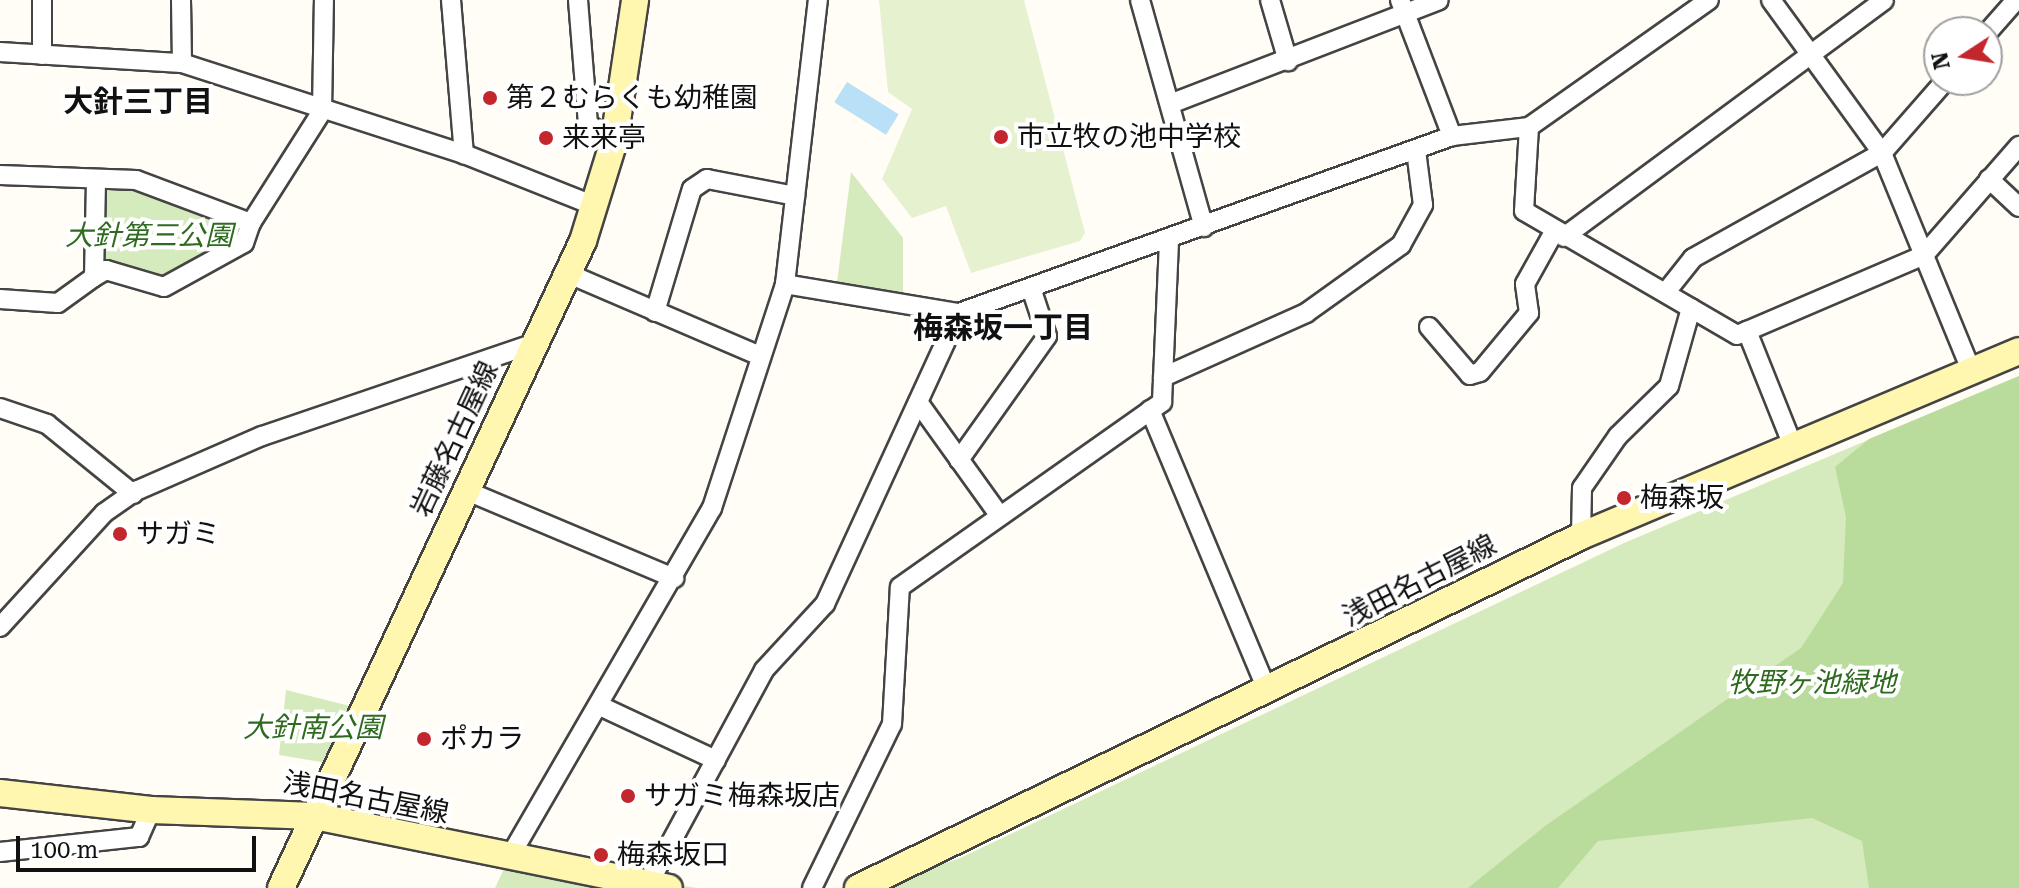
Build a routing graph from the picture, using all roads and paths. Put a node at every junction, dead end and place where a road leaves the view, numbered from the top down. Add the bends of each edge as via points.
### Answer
1 (42, 0) edge
2 (181, 0) edge
3 (324, 0) edge
4 (451, 0) edge
5 (578, 0) edge
6 (635, 0) edge
7 (818, 0) edge
8 (1140, 0) edge
9 (1270, 0) edge
10 (1439, 0) edge
11 (1709, 0) edge
12 (1771, 0) edge
13 (1884, 0) edge
14 (2016, 0) edge
15 (1402, 8) edge
16 (2002, 16) edge
17 (0, 52) edge
18 (42, 55) junction
19 (1815, 57) junction
20 (1288, 61) junction
21 (182, 63) junction
22 (1932, 96) edge
23 (1170, 104) junction
24 (322, 111) junction
25 (1529, 127) junction
26 (1452, 136) junction
27 (614, 141) junction
28 (2019, 146) edge
29 (1416, 150) junction
30 (1882, 153) junction
31 (464, 154) junction
32 (0, 175) edge
33 (96, 179) junction
34 (1989, 179) junction
35 (795, 196) junction
36 (595, 206) junction
37 (2019, 207) edge
38 (251, 223) junction
39 (1204, 227) junction
40 (1560, 234) junction
41 (1169, 239) junction
42 (1924, 255) junction
43 (569, 274) junction
44 (94, 277) junction
45 (785, 284) junction
46 (1031, 288) junction
47 (1666, 292) junction
48 (0, 299) edge
49 (1691, 308) junction
50 (655, 312) junction
51 (959, 313) junction
52 (1429, 327) dead end
53 (1747, 331) junction
54 (535, 343) junction
55 (2019, 351) edge
56 (760, 356) junction
57 (1972, 372) junction
58 (1163, 377) junction
59 (918, 402) junction
60 (0, 408) edge
61 (1150, 410) junction
62 (1793, 446) junction
63 (959, 460) junction
64 (467, 491) junction
65 (133, 494) junction
66 (1000, 516) junction
67 (1581, 536) junction
68 (674, 578) junction
69 (0, 627) edge
70 (1268, 692) junction
71 (600, 706) junction
72 (716, 760) junction
73 (0, 793) edge
74 (151, 810) junction
75 (315, 816) junction
76 (0, 852) edge
77 (509, 858) junction
78 (659, 886) edge
79 (281, 888) edge
80 (812, 888) edge
81 (858, 888) edge

1 - 18 street
2 - 21 street
3 - 24 street
4 - 31 street
5 - 27 street via 588,124
6 - 27 main road, 岩藤名古屋線
7 - 35 street
8 - 23 street
9 - 20 street
10 - 15 street
11 - 25 street
12 - 19 street
13 - 19 street
14 - 16 street
15 - 20 street
15 - 26 street
17 - 18 street
18 - 21 street
19 - 30 street
19 - 40 street
20 - 23 street
21 - 24 street
22 - 30 street
23 - 39 street
24 - 31 street
24 - 38 street
25 - 26 street
25 - 40 street via 1521,203
26 - 29 street
27 - 36 main road, 岩藤名古屋線
28 - 34 street
29 - 39 street
29 - 58 street via 1423,205 1401,245 1306,313
30 - 42 street
30 - 47 street via 1693,258
31 - 36 street
32 - 33 street
33 - 38 street via 136,180
33 - 44 street
34 - 37 street
34 - 42 street
35 - 45 street
35 - 50 street via 707,179 692,189
36 - 43 main road, 岩藤名古屋線
38 - 44 street via 244,243 164,287 106,270
39 - 41 street
40 - 47 street
40 - 52 street via 1525,284 1529,313 1480,372 1470,375
41 - 46 street
41 - 58 street
42 - 53 street
42 - 57 street
43 - 50 street
43 - 54 main road, 岩藤名古屋線
44 - 48 street via 58,303
45 - 51 street
45 - 56 street
46 - 51 street
46 - 63 street via 1047,336
47 - 49 street
49 - 53 street via 1737,335
49 - 67 street via 1669,386 1618,436 1582,488
50 - 56 street
51 - 59 street
53 - 62 street
54 - 64 main road, 岩藤名古屋線
54 - 65 street via 262,436
55 - 57 main road, 浅田名古屋線
56 - 68 street via 712,508
57 - 62 main road, 浅田名古屋線
58 - 61 street via 1162,402
59 - 63 street
59 - 72 street via 825,604 764,670
60 - 65 street via 47,424
61 - 66 street
61 - 70 street
62 - 67 main road, 浅田名古屋線
63 - 66 street
64 - 68 street
64 - 75 main road, 岩藤名古屋線
65 - 69 street via 104,513
66 - 80 street via 900,587 892,724
67 - 70 main road, 浅田名古屋線
68 - 71 street
70 - 81 main road, 浅田名古屋線
71 - 72 street
71 - 77 street
72 - 78 street
73 - 74 main road, 浅田名古屋線
74 - 75 main road, 浅田名古屋線
74 - 76 street via 139,837
75 - 77 main road, 浅田名古屋線
75 - 79 main road, 岩藤名古屋線
77 - 78 main road, 浅田名古屋線

